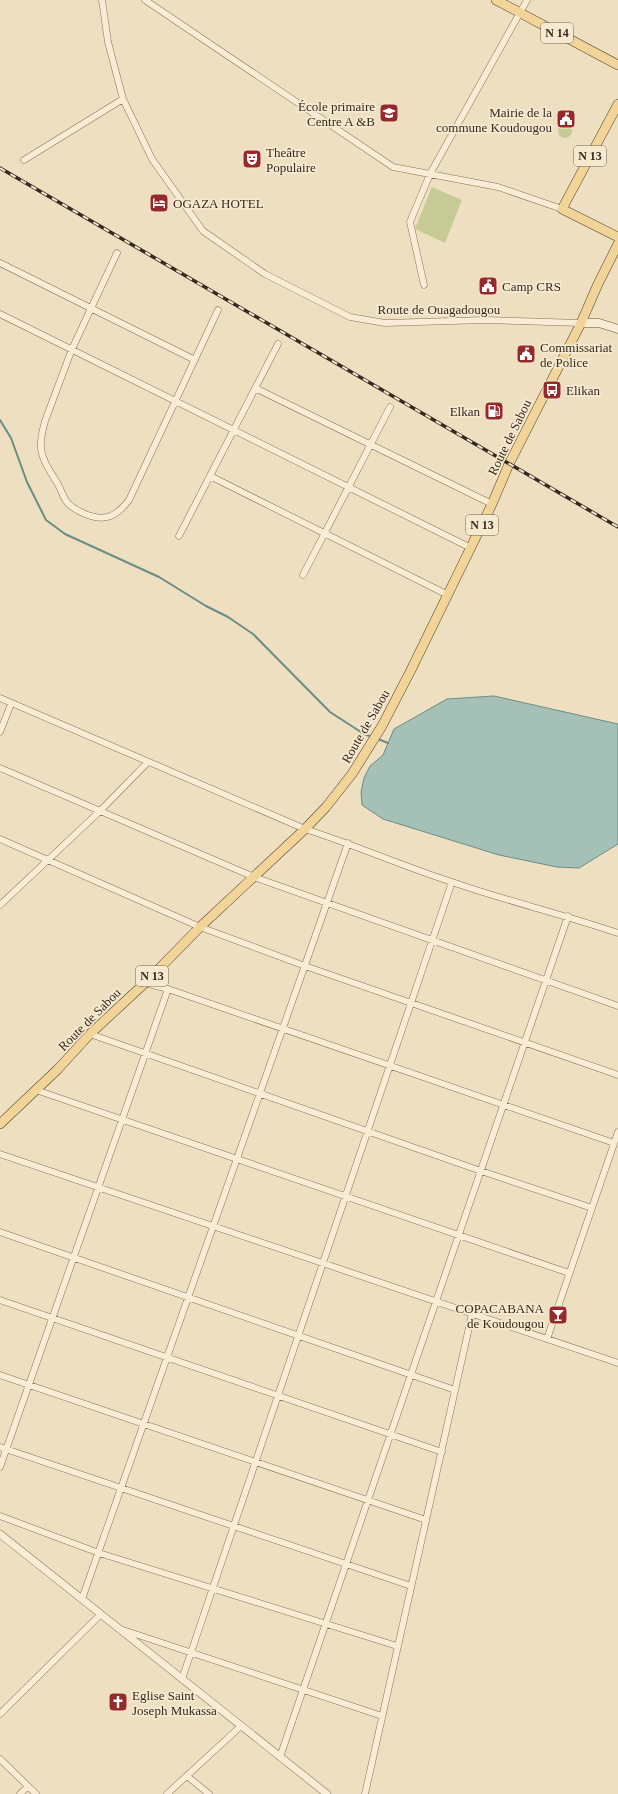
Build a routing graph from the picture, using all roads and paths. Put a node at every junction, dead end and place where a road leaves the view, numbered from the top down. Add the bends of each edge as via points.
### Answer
1 (102, 0) edge
2 (145, 0) edge
3 (496, 0) edge
4 (527, 0) edge
5 (521, 13) junction
6 (618, 65) edge
7 (123, 100) junction
8 (618, 104) edge
9 (24, 160) dead end
10 (430, 174) junction
11 (562, 209) junction
12 (618, 237) edge
13 (618, 244) edge
14 (117, 253) dead end
15 (0, 263) edge
16 (424, 285) dead end
17 (91, 308) junction
18 (218, 310) dead end
19 (0, 314) edge
20 (581, 323) junction
21 (618, 329) edge
22 (278, 344) dead end
23 (72, 349) junction
24 (195, 360) junction
25 (255, 388) junction
26 (176, 401) junction
27 (390, 407) dead end
28 (234, 430) junction
29 (370, 445) junction
30 (210, 476) junction
31 (349, 487) junction
32 (492, 504) junction
33 (325, 533) junction
34 (179, 536) dead end
35 (471, 548) junction
36 (303, 575) dead end
37 (448, 595) junction
38 (0, 698) edge
39 (11, 704) junction
40 (0, 732) edge
41 (148, 762) junction
42 (0, 768) edge
43 (100, 811) junction
44 (305, 829) junction
45 (0, 839) edge
46 (348, 843) junction
47 (48, 859) junction
48 (254, 877) junction
49 (452, 882) junction
50 (327, 902) junction
51 (0, 905) edge
52 (568, 916) junction
53 (200, 927) junction
54 (618, 933) edge
55 (432, 940) junction
56 (304, 966) junction
57 (546, 981) junction
58 (145, 983) junction
59 (168, 989) junction
60 (411, 1003) junction
61 (618, 1006) edge
62 (283, 1028) junction
63 (90, 1034) junction
64 (525, 1042) junction
65 (145, 1054) junction
66 (390, 1066) junction
67 (618, 1075) edge
68 (36, 1090) junction
69 (260, 1094) junction
70 (503, 1105) junction
71 (122, 1119) junction
72 (0, 1124) edge
73 (368, 1131) junction
74 (618, 1132) edge
75 (614, 1143) junction
76 (0, 1154) edge
77 (237, 1159) junction
78 (481, 1171) junction
79 (98, 1187) junction
80 (345, 1196) junction
81 (592, 1208) junction
82 (213, 1226) junction
83 (0, 1232) edge
84 (459, 1236) junction
85 (74, 1257) junction
86 (323, 1263) junction
87 (569, 1273) junction
88 (188, 1297) junction
89 (0, 1300) edge
90 (436, 1302) junction
91 (472, 1314) junction
92 (52, 1319) junction
93 (298, 1335) junction
94 (547, 1339) junction
95 (167, 1357) junction
96 (618, 1362) edge
97 (411, 1374) junction
98 (0, 1375) edge
99 (29, 1385) junction
100 (455, 1390) junction
101 (278, 1394) junction
102 (144, 1424) junction
103 (391, 1433) junction
104 (3, 1448) edge
105 (442, 1452) junction
106 (255, 1462) junction
107 (0, 1467) edge
108 (121, 1489) junction
109 (368, 1501) junction
110 (0, 1516) edge
111 (426, 1520) junction
112 (234, 1526) junction
113 (0, 1534) edge
114 (99, 1553) junction
115 (347, 1563) junction
116 (411, 1586) junction
117 (212, 1588) junction
118 (82, 1599) junction
119 (101, 1614) junction
120 (325, 1624) junction
121 (120, 1629) junction
122 (397, 1646) junction
123 (191, 1653) junction
124 (182, 1679) junction
125 (303, 1690) junction
126 (0, 1714) edge
127 (382, 1716) junction
128 (241, 1726) junction
129 (280, 1757) junction
130 (0, 1759) edge
131 (187, 1776) junction
132 (28, 1786) junction
133 (20, 1794) edge
134 (36, 1794) edge
135 (167, 1794) edge
136 (209, 1794) edge
137 (327, 1794) edge
138 (365, 1794) edge

1 - 7 street, Route de Ouagadougou via 108,42
2 - 10 street via 393,167
3 - 5 main road, N 14
4 - 5 street
5 - 6 main road, N 14
5 - 10 street
7 - 9 street
7 - 20 street, Route de Ouagadougou via 152,159 203,231 265,274 350,316 385,323 485,320
8 - 11 main road, N 13
10 - 11 street via 498,187
10 - 16 street via 410,222
11 - 12 main road
13 - 20 main road, Route de Sabou / N 13
14 - 17 street
15 - 17 street
17 - 23 street
17 - 24 street
18 - 24 street
19 - 23 street
20 - 21 main road, Route de Ouagadougou
20 - 32 main road, Route de Sabou / N 13 via 509,464
22 - 25 street
23 - 26 street
23 - 26 street via 44,421 41,448 43,459 63,496 68,504 79,512 105,519 125,505 132,496
24 - 26 street
25 - 28 street
25 - 29 street
26 - 28 street
27 - 29 street
28 - 30 street
28 - 31 street
29 - 31 street
29 - 32 street
30 - 33 street
30 - 34 street
31 - 33 street
31 - 35 street
32 - 35 main road, Route de Sabou / N 13
33 - 36 street
33 - 37 street
35 - 37 main road, Route de Sabou / N 13
37 - 44 main road, Route de Sabou / N 13 via 382,726 352,774
38 - 39 street
39 - 40 street
39 - 41 street
41 - 43 street
41 - 44 street
42 - 43 street
43 - 47 street
43 - 48 street
44 - 46 street
44 - 48 main road, Route de Sabou / N 13
45 - 47 street
46 - 49 street
46 - 50 street
47 - 51 street
47 - 53 street
48 - 50 street
48 - 53 main road, Route de Sabou / N 13
49 - 52 street
49 - 55 street
50 - 55 street
50 - 56 street
52 - 54 street
52 - 57 street
53 - 56 street
53 - 58 main road, Route de Sabou / N 13
55 - 57 street
55 - 60 street
56 - 60 street
56 - 62 street
57 - 61 street
57 - 64 street
58 - 59 street
58 - 63 main road, Route de Sabou / N 13
59 - 62 street
59 - 65 street
60 - 64 street
60 - 66 street
62 - 66 street
62 - 69 street
63 - 65 street
63 - 68 main road, Route de Sabou / N 13
64 - 67 street
64 - 70 street
65 - 69 street
65 - 71 street
66 - 70 street
66 - 73 street
68 - 71 street
68 - 72 main road, Route de Sabou / N 13
69 - 73 street
69 - 77 street
70 - 75 street
70 - 78 street
71 - 77 street
71 - 79 street
73 - 78 street
73 - 80 street
74 - 75 street
75 - 81 street
76 - 79 street
77 - 80 street
77 - 82 street
78 - 81 street
78 - 84 street
79 - 82 street
79 - 85 street
80 - 84 street
80 - 86 street
81 - 87 street
82 - 86 street
82 - 88 street
83 - 85 street
84 - 87 street
84 - 90 street
85 - 88 street
85 - 92 street
86 - 90 street
86 - 93 street
87 - 94 street
88 - 93 street
88 - 95 street
89 - 92 street
90 - 91 street
90 - 97 street
91 - 94 street
91 - 100 street
92 - 95 street
92 - 99 street
93 - 97 street
93 - 101 street
94 - 96 street
95 - 101 street
95 - 102 street
97 - 100 street
97 - 103 street
98 - 99 street
99 - 102 street
99 - 104 street
100 - 105 street
101 - 103 street
101 - 106 street
102 - 106 street
102 - 108 street
103 - 105 street
103 - 109 street
104 - 107 street
104 - 108 street
105 - 111 street
106 - 109 street
106 - 112 street
108 - 112 street
108 - 114 street
109 - 111 street
109 - 115 street
110 - 114 street
111 - 116 street
112 - 115 street
112 - 117 street
113 - 118 street
114 - 117 street
114 - 118 street
115 - 116 street
115 - 120 street
116 - 122 street
117 - 120 street
117 - 123 street
118 - 119 street
119 - 121 street
119 - 126 street
120 - 122 street
120 - 125 street
121 - 123 street
121 - 124 street
122 - 127 street
123 - 124 street
123 - 125 street
124 - 128 street
125 - 127 street
125 - 129 street
127 - 138 street
128 - 129 street
128 - 131 street
129 - 137 street
130 - 132 street
131 - 135 street
131 - 136 street
132 - 133 street
132 - 134 street

